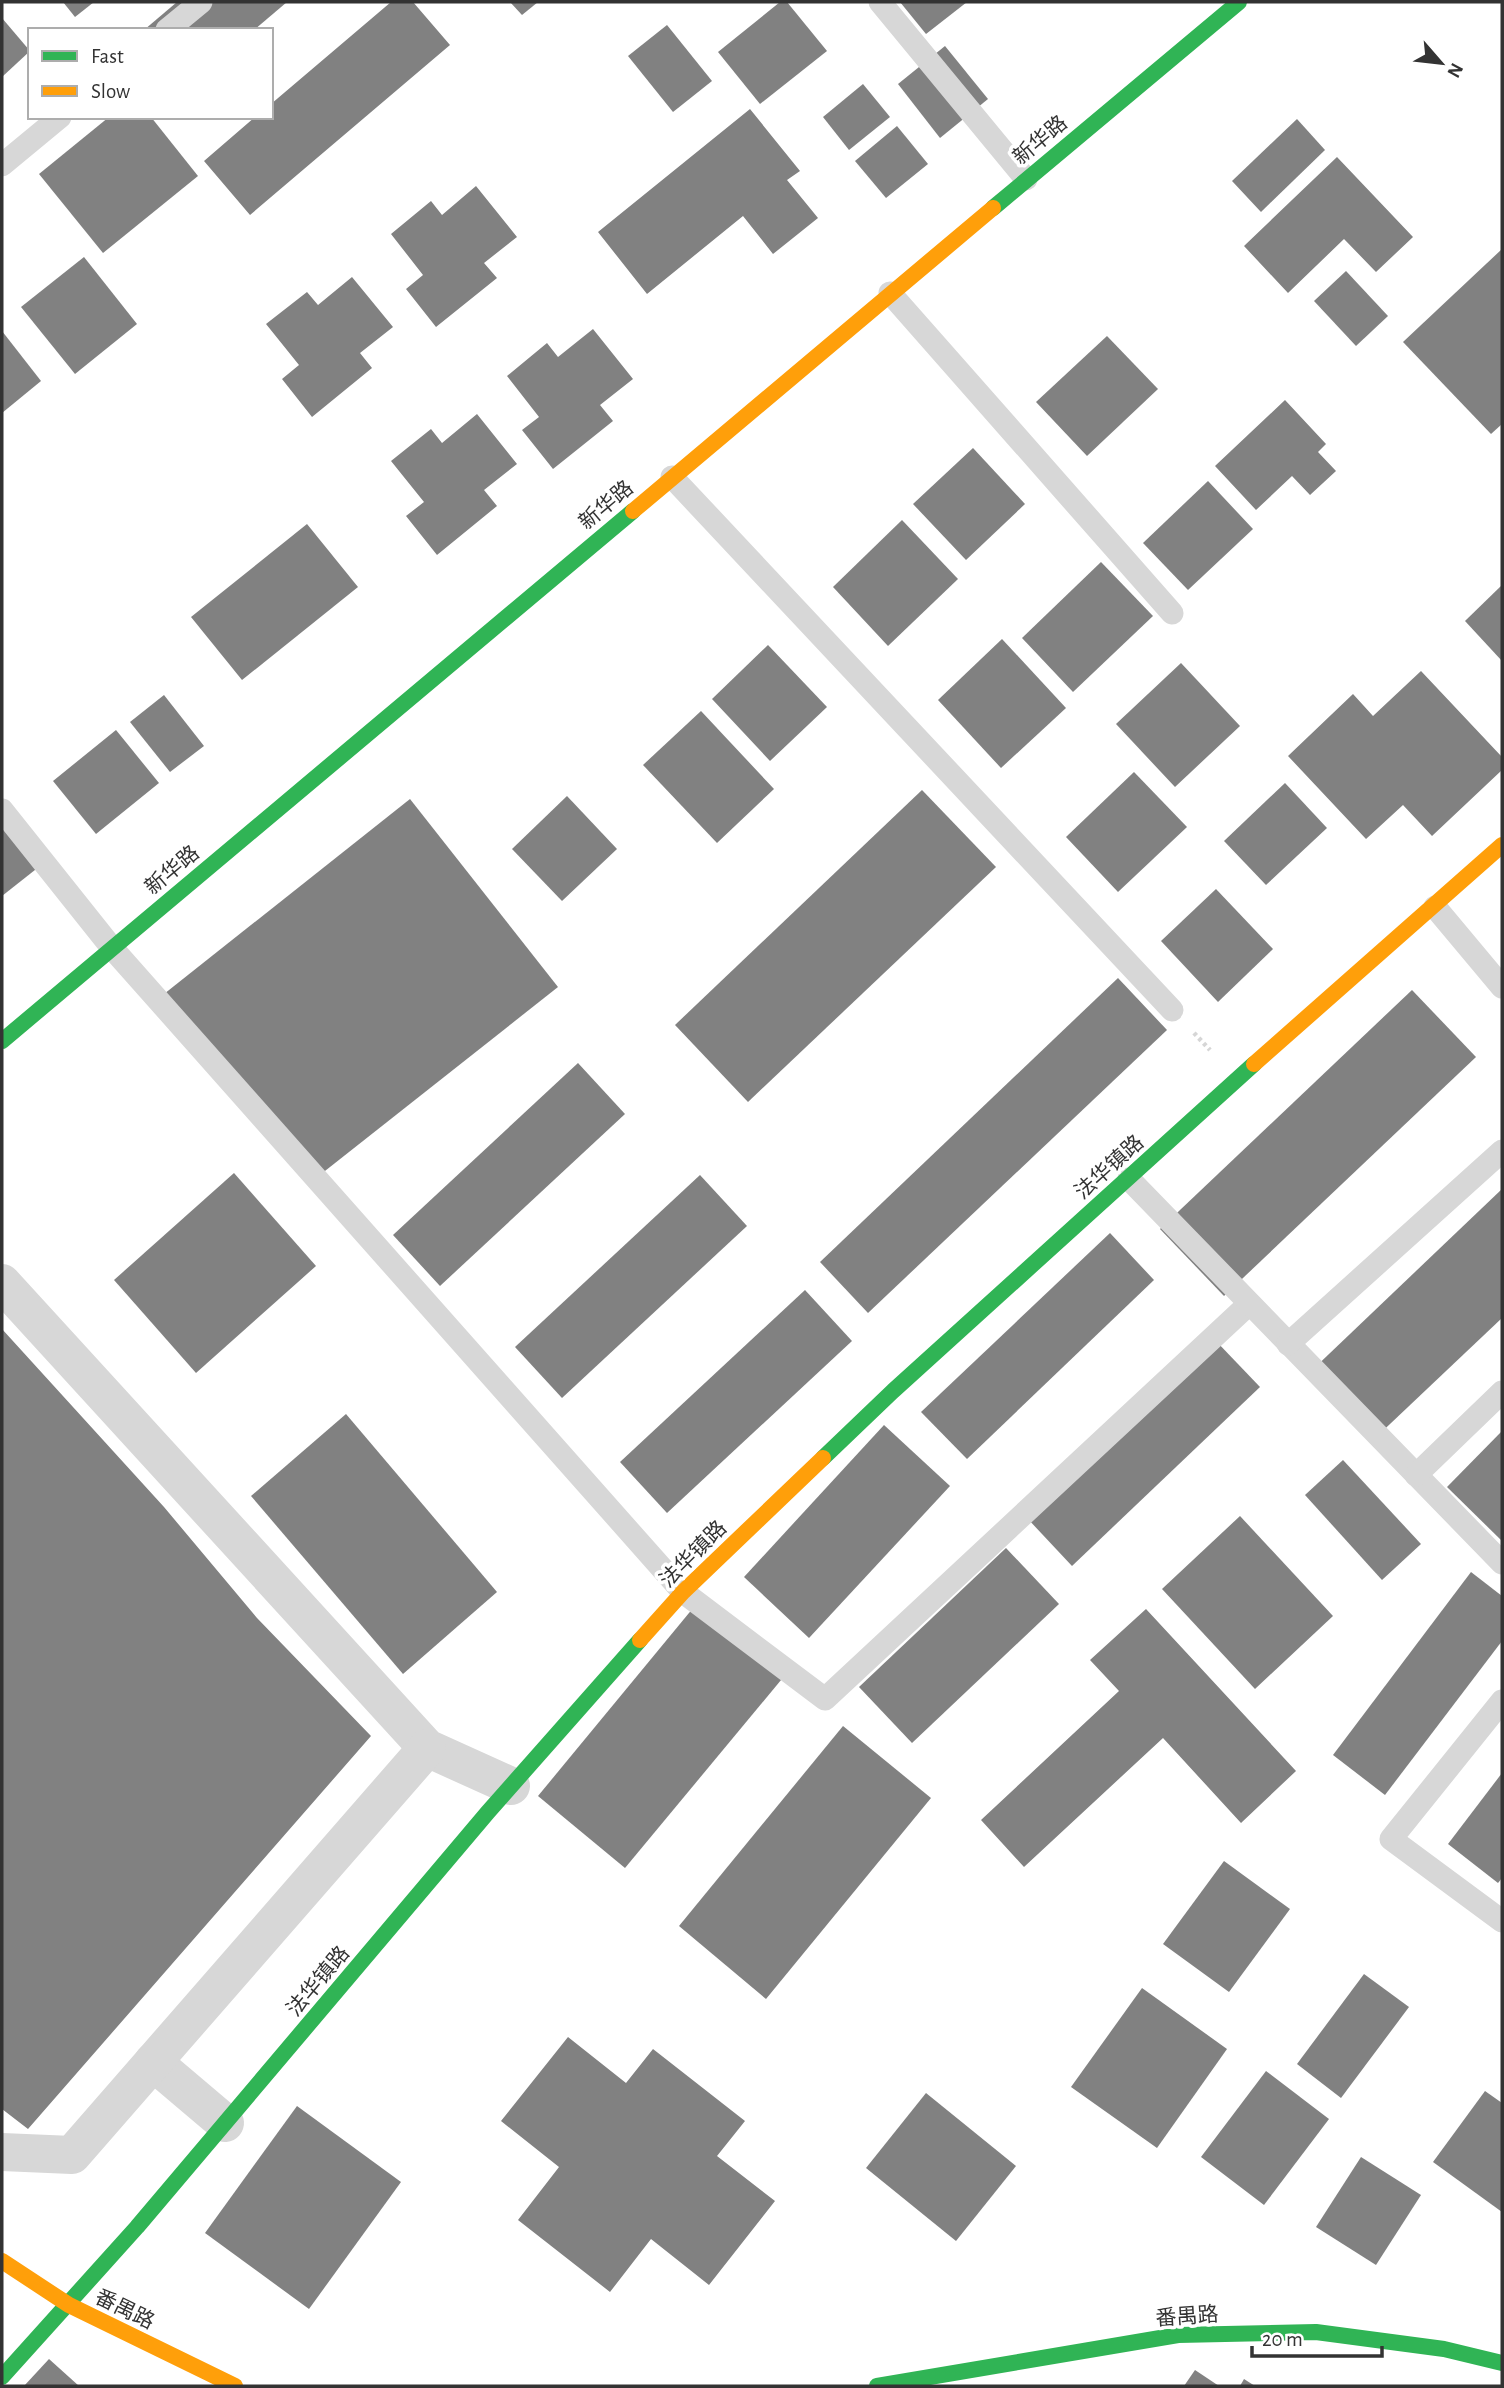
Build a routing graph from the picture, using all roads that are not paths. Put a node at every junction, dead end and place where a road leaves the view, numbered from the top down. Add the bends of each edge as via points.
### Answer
1 (201, 2) edge
2 (880, 2) edge
3 (1239, 2) edge
4 (169, 28) edge
5 (58, 119) edge
6 (2, 165) edge
7 (1027, 179) junction
8 (890, 293) junction
9 (672, 477) junction
10 (1172, 613) dead end
11 (2, 810) edge
12 (1502, 845) edge
13 (1435, 907) junction
14 (112, 948) junction
15 (1502, 987) edge
16 (1172, 1010) road end
17 (2, 1041) edge
18 (1502, 1151) edge
19 (1129, 1179) junction
20 (2, 1283) edge
21 (1249, 1304) junction
22 (1288, 1344) junction
23 (1502, 1392) edge
24 (1416, 1475) junction
25 (1502, 1563) edge
26 (683, 1592) junction
27 (1502, 1701) edge
28 (426, 1748) junction
29 (511, 1786) junction
30 (1502, 1921) edge
31 (153, 2062) junction
32 (225, 2123) junction
33 (2, 2152) edge
34 (2, 2261) edge
35 (69, 2305) junction
36 (1502, 2362) edge
37 (1017, 2374) edge
38 (2, 2378) edge
39 (234, 2386) edge
40 (877, 2386) edge

1 - 4 lane
2 - 7 lane
3 - 7 street, 新华路
5 - 6 lane
7 - 8 street, 新华路
8 - 9 street, 新华路
8 - 10 lane
9 - 14 street, 新华路
9 - 16 lane
11 - 14 lane
12 - 13 street, 法华镇路
13 - 15 lane
13 - 19 street, 法华镇路
14 - 17 street, 新华路
14 - 26 lane
18 - 22 lane
19 - 21 lane
19 - 26 street, 法华镇路 via 893,1391
20 - 28 street
21 - 22 lane
21 - 26 lane via 825,1699
22 - 24 lane
23 - 24 lane
24 - 25 lane
26 - 29 street, 法华镇路
27 - 30 lane via 1391,1839
28 - 29 street
28 - 31 street
29 - 32 street, 法华镇路
31 - 32 street
31 - 33 street via 72,2155
32 - 35 street, 法华镇路
34 - 35 street, 番禺路
35 - 38 street, 法华镇路
35 - 39 street, 番禺路
36 - 37 street, 番禺路 via 1444,2349 1316,2332 1178,2335
37 - 40 street, 番禺路

